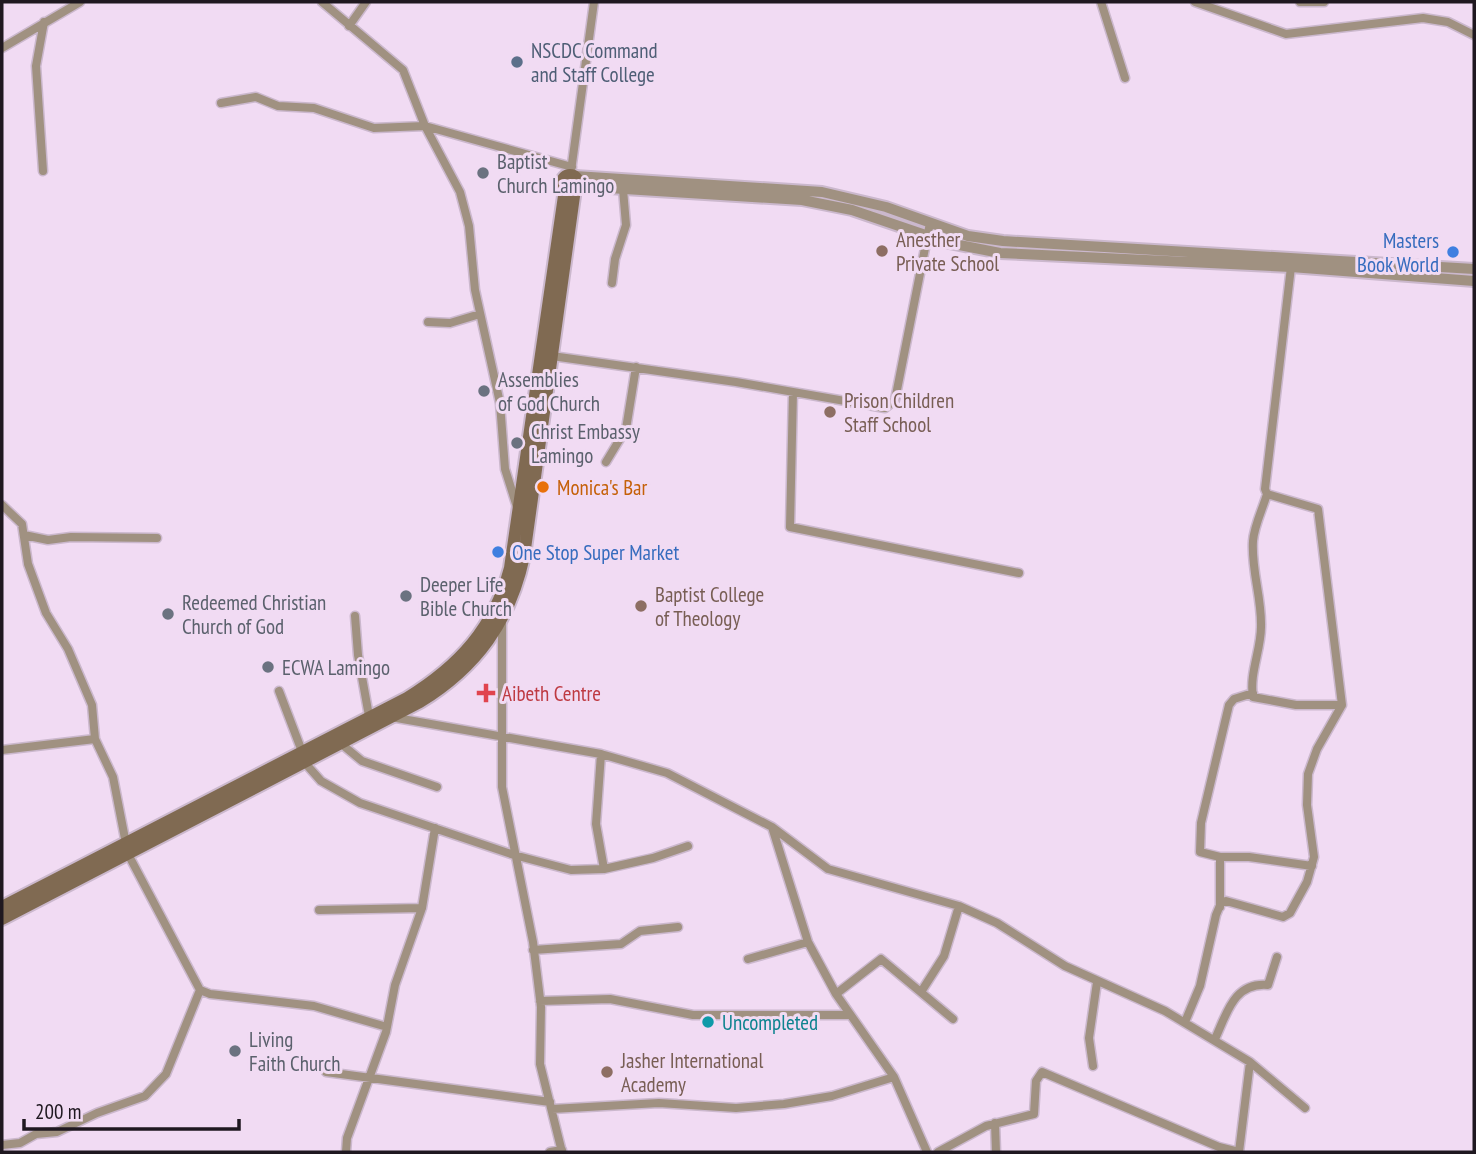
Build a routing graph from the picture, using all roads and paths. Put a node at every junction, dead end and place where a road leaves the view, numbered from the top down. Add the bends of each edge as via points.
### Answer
1 (80, 2) edge
2 (322, 2) edge
3 (366, 2) edge
4 (594, 2) edge
5 (1101, 2) edge
6 (1195, 2) edge
7 (1300, 2) edge
8 (1324, 2) edge
9 (44, 22) junction
10 (349, 26) junction
11 (1474, 35) edge
12 (2, 48) edge
13 (1125, 78) dead end
14 (221, 103) dead end
15 (425, 126) junction
16 (43, 171) dead end
17 (572, 180) junction
18 (623, 189) junction
19 (930, 223) junction
20 (928, 235) junction
21 (1291, 267) junction
22 (1474, 269) edge
23 (1474, 281) edge
24 (612, 283) dead end
25 (480, 314) junction
26 (428, 322) dead end
27 (552, 356) junction
28 (636, 367) junction
29 (793, 392) junction
30 (606, 462) dead end
31 (1267, 494) junction
32 (2, 505) edge
33 (518, 510) junction
34 (24, 535) junction
35 (157, 538) dead end
36 (1019, 573) dead end
37 (355, 616) dead end
38 (502, 622) junction
39 (279, 691) dead end
40 (1253, 693) junction
41 (1342, 705) junction
42 (369, 716) junction
43 (391, 717) junction
44 (501, 737) junction
45 (95, 738) junction
46 (337, 740) junction
47 (2, 750) edge
48 (601, 754) junction
49 (304, 759) junction
50 (437, 787) dead end
51 (772, 827) junction
52 (435, 828) junction
53 (688, 846) dead end
54 (127, 848) junction
55 (514, 855) junction
56 (1220, 857) junction
57 (1312, 866) junction
58 (604, 869) junction
59 (959, 906) junction
60 (1220, 906) junction
61 (2, 907) edge
62 (422, 908) junction
63 (319, 910) dead end
64 (2, 919) edge
65 (678, 927) dead end
66 (808, 942) junction
67 (533, 950) junction
68 (1277, 957) dead end
69 (748, 959) dead end
70 (1097, 982) junction
71 (200, 990) junction
72 (921, 992) junction
73 (836, 994) junction
74 (540, 1001) junction
75 (850, 1015) junction
76 (953, 1019) dead end
77 (1185, 1022) junction
78 (387, 1027) junction
79 (1215, 1039) junction
80 (1250, 1062) junction
81 (1093, 1066) dead end
82 (326, 1072) dead end
83 (894, 1077) junction
84 (366, 1079) junction
85 (551, 1106) junction
86 (1305, 1108) dead end
87 (995, 1123) junction
88 (2, 1145) edge
89 (562, 1151) edge
90 (346, 1152) edge
91 (550, 1152) edge
92 (927, 1152) edge
93 (938, 1152) edge
94 (996, 1152) edge
95 (1239, 1152) edge

1 - 9 street
2 - 10 street
3 - 10 street
4 - 17 street
5 - 13 street
6 - 11 street via 1286,34 1423,18 1448,22
7 - 8 street
9 - 12 street
9 - 16 street via 36,66
10 - 15 street via 403,70
14 - 15 street via 256,97 278,106 314,108 374,128
15 - 17 street
15 - 25 street via 465,204
17 - 18 street
17 - 19 street via 822,192
17 - 27 main road
17 - 33 main road
18 - 20 street via 802,200 852,210
18 - 24 street via 626,226
19 - 20 street
19 - 22 street via 968,236 1003,241
20 - 21 street via 1000,253
20 - 29 street via 891,405 885,408
21 - 23 street
21 - 31 street
25 - 26 street via 450,323
25 - 33 street via 500,403 505,469
27 - 28 street
27 - 38 main road via 524,556
28 - 29 street
28 - 30 street via 626,429
29 - 36 street via 790,527
31 - 40 street via 1253,539 1261,629
31 - 41 street via 1318,509
32 - 34 street via 22,524
33 - 42 main road via 506,582 478,638 432,682
34 - 35 street via 48,540
34 - 45 street via 28,564 46,613 68,649 92,705
37 - 42 street
38 - 43 main road via 464,671 439,691
38 - 44 street
39 - 49 street
40 - 41 street via 1253,697 1296,705
40 - 56 street via 1228,705 1201,823 1200,852
41 - 57 street via 1308,774
42 - 46 main road
43 - 44 street
43 - 46 main road
44 - 48 street
44 - 55 street via 502,787
45 - 47 street
45 - 54 street via 113,777
46 - 49 main road
46 - 50 street via 362,761
48 - 51 street via 667,774
48 - 58 street via 596,824
49 - 52 street via 321,780 360,803
49 - 54 main road
51 - 59 street via 828,869
51 - 66 street
52 - 55 street
52 - 62 street
53 - 58 street
54 - 61 main road
54 - 64 main road
54 - 71 street
55 - 58 street via 572,870
55 - 67 street
56 - 57 street
56 - 60 street
57 - 60 street via 1290,913 1283,916 1226,901
59 - 70 street
59 - 72 street via 944,956
60 - 77 street via 1200,986
62 - 63 street
62 - 78 street via 395,985
65 - 67 street via 640,931 621,944
66 - 69 street
66 - 73 street
67 - 74 street
68 - 79 street via 1269,985 1251,986 1235,995
70 - 77 street
70 - 81 street via 1089,1038
71 - 78 street via 314,1006
71 - 88 street via 166,1074 145,1096 57,1132
72 - 73 street via 881,959
72 - 76 street
73 - 75 street
74 - 75 street via 610,999 696,1015
74 - 85 street via 540,1064
75 - 83 street
77 - 79 street
78 - 84 street
79 - 80 street
80 - 86 street
80 - 95 street
82 - 84 street
83 - 85 street via 832,1096 784,1104 736,1108 659,1102
83 - 92 street
84 - 85 street
84 - 90 street
85 - 89 street
87 - 93 street
87 - 94 street
87 - 95 street via 1034,1114 1038,1075 1048,1073
89 - 91 street

